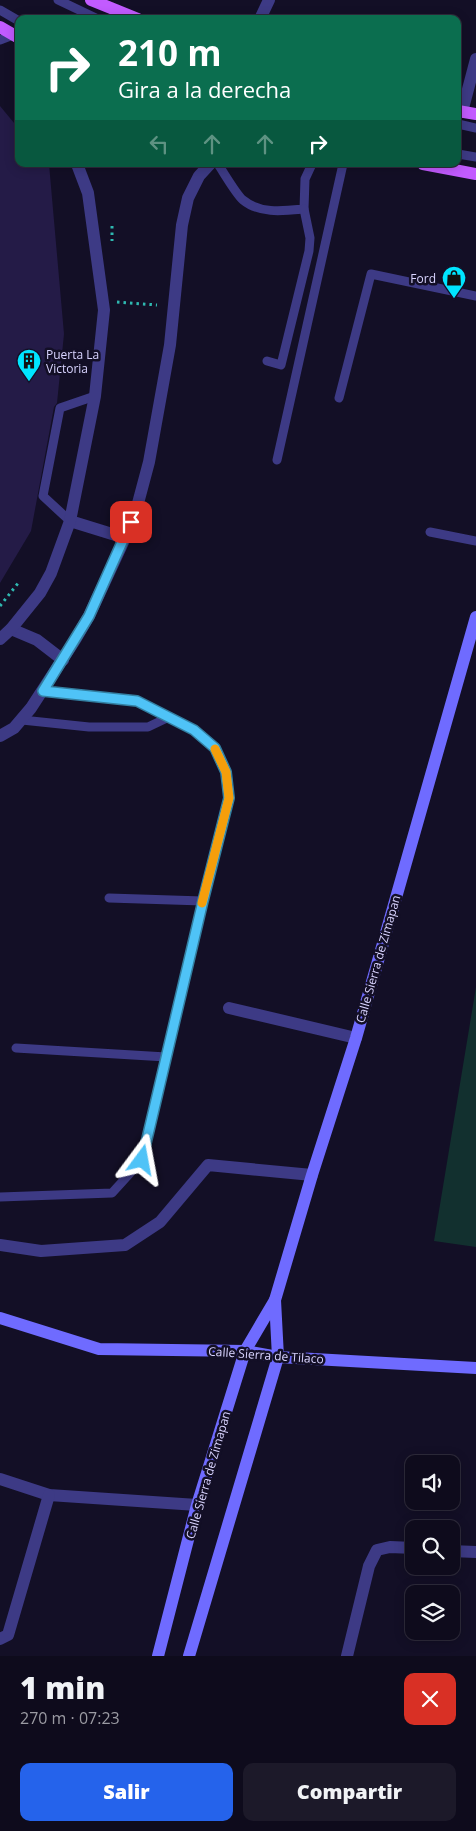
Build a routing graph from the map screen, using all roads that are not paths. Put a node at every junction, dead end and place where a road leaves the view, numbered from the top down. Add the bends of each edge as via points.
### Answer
1 (58, 0) edge
2 (91, 0) edge
3 (269, 0) edge
4 (0, 10) edge
5 (90, 15) edge
6 (128, 15) edge
7 (262, 15) edge
8 (15, 19) edge
9 (0, 27) edge
10 (15, 36) edge
11 (15, 37) edge
12 (0, 40) edge
13 (476, 59) edge
14 (461, 108) edge
15 (461, 111) edge
16 (476, 114) edge
17 (461, 125) edge
18 (476, 128) edge
19 (461, 154) edge
20 (476, 157) edge
21 (78, 167) edge
22 (207, 167) edge
23 (220, 167) edge
24 (311, 167) edge
25 (342, 167) edge
26 (438, 167) edge
27 (476, 174) edge
28 (304, 209) junction
29 (476, 296) edge
30 (267, 362) dead end
31 (95, 396) junction
32 (339, 398) dead end
33 (277, 460) dead end
34 (70, 521) junction
35 (430, 532) dead end
36 (125, 538) junction
37 (476, 541) edge
38 (476, 617) edge
39 (11, 629) junction
40 (0, 638) edge
41 (63, 660) junction
42 (43, 691) junction
43 (169, 717) junction
44 (22, 720) junction
45 (0, 736) edge
46 (109, 898) dead end
47 (203, 901) junction
48 (229, 1008) dead end
49 (356, 1038) junction
50 (16, 1048) dead end
51 (166, 1057) junction
52 (312, 1175) junction
53 (0, 1197) edge
54 (0, 1246) edge
55 (275, 1300) junction
56 (0, 1318) edge
57 (245, 1351) junction
58 (278, 1356) junction
59 (476, 1368) edge
60 (0, 1479) edge
61 (49, 1495) junction
62 (198, 1505) junction
63 (405, 1548) edge
64 (460, 1551) edge
65 (476, 1552) edge
66 (0, 1639) edge
67 (158, 1656) edge
68 (188, 1656) edge
69 (347, 1656) edge

1 - 5 lane
2 - 6 main road
3 - 7 street
4 - 8 lane
9 - 10 main road
11 - 12 lane
13 - 14 street
15 - 16 main road
17 - 18 lane
19 - 20 lane
21 - 31 street via 88,193 104,310
22 - 36 street via 188,198 182,225 170,345 149,462
23 - 28 lane via 243,200 262,210
24 - 28 lane via 305,179
25 - 33 lane
26 - 27 main road
28 - 30 lane via 310,238 309,251 281,365
29 - 32 lane via 371,274
31 - 34 street
31 - 34 lane via 60,408 58,417 43,496
34 - 36 street
34 - 39 street via 51,573 40,593
35 - 37 lane
36 - 41 street via 89,616
38 - 49 street, Calle Sierra de Zimapan
39 - 40 street
39 - 41 street via 37,640
41 - 42 street
42 - 43 lane via 137,701
42 - 44 street
43 - 44 lane via 148,727 89,727
43 - 47 lane via 194,730 215,748 226,772 229,798
44 - 45 street
46 - 47 lane
47 - 51 lane
48 - 49 street
49 - 52 street, Calle Sierra de Zimapan
50 - 51 lane
51 - 53 lane via 142,1160 112,1193
52 - 54 street via 208,1165 160,1222 125,1245 41,1251
52 - 55 street, Calle Sierra de Zimapan
55 - 57 street, Calle Sierra de Zimapan
55 - 58 street, Calle Sierra de Zimapan
56 - 57 street, Calle Sierra de Tilaco via 99,1349
57 - 58 street, Calle Sierra de Tilaco
57 - 62 street, Calle Sierra de Zimapan
58 - 59 street, Calle Sierra de Tilaco
58 - 68 street, Calle Sierra de Zimapan
60 - 61 street
61 - 62 street
61 - 66 street via 8,1635
62 - 67 street, Calle Sierra de Zimapan
63 - 69 street via 377,1550 369,1566
64 - 65 street

